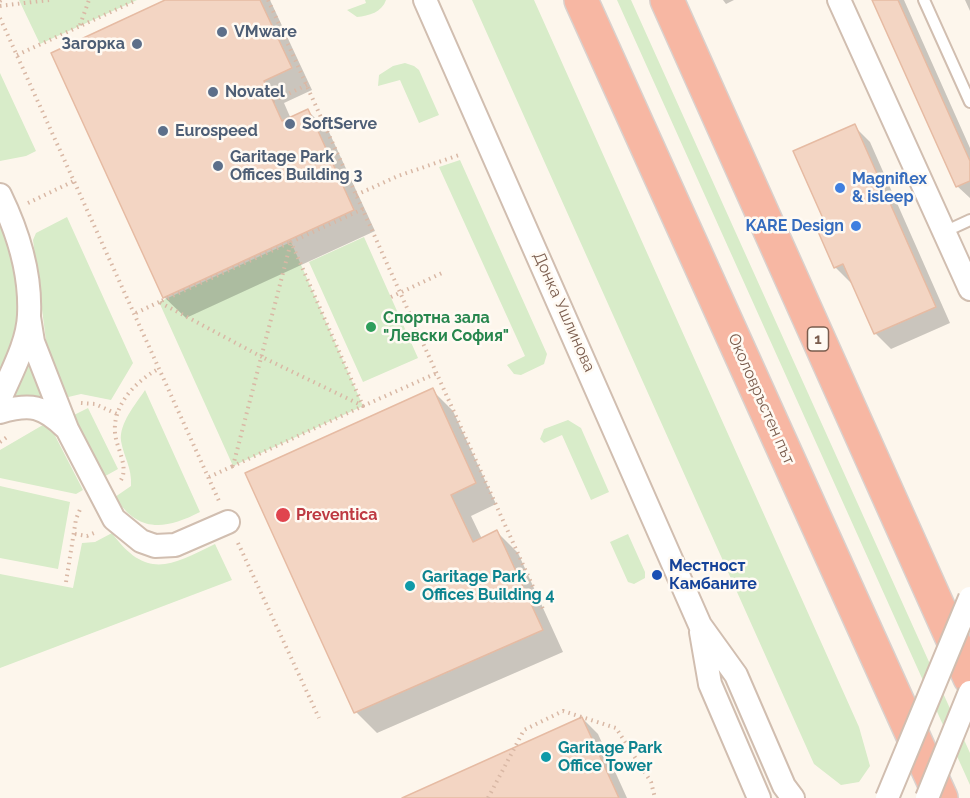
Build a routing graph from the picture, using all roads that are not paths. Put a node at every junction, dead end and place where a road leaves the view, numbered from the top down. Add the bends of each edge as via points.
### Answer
1 (425, 0) edge
2 (581, 0) edge
3 (667, 0) edge
4 (839, 0) edge
5 (924, 0) edge
6 (970, 102) edge
7 (4, 203) edge
8 (970, 220) edge
9 (944, 232) junction
10 (970, 289) edge
11 (29, 317) junction
12 (0, 399) edge
13 (0, 412) edge
14 (67, 429) junction
15 (228, 522) road end
16 (970, 598) edge
17 (700, 625) junction
18 (970, 678) edge
19 (970, 693) edge
20 (759, 798) edge
21 (793, 798) edge
22 (887, 798) edge
23 (927, 798) edge
24 (941, 798) edge

1 - 17 street, Донка Ушлинова
2 - 24 highway, Околовръстен път
3 - 18 highway, 1
4 - 9 street
5 - 6 lane
7 - 11 street via 24,263
8 - 9 lane
9 - 10 street
11 - 12 street
11 - 14 street via 33,342
13 - 14 street via 33,407 49,413
14 - 15 street via 114,519 141,541 155,546 175,545
16 - 22 street, bridge
17 - 20 street, Донка Ушлинова via 710,684
17 - 21 street, Донка Ушлинова via 736,675 784,786
19 - 23 street, bridge

